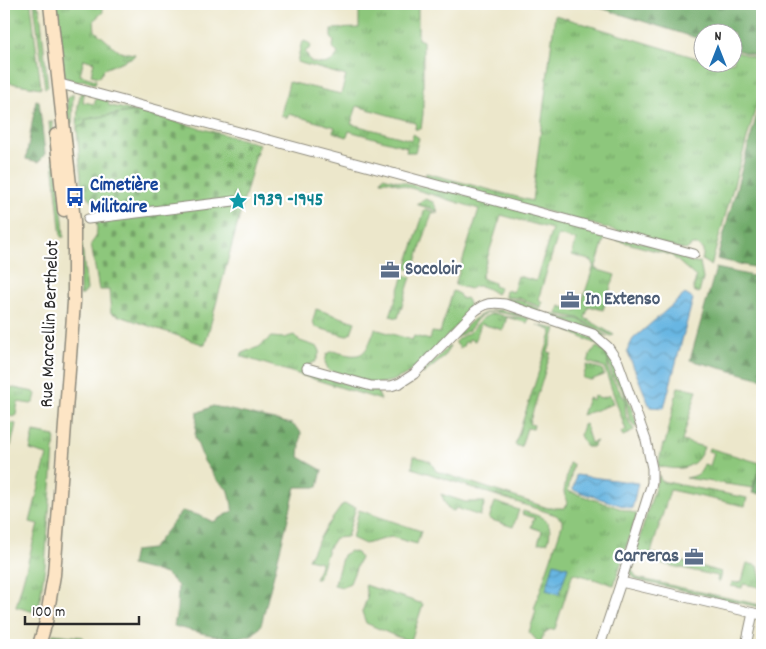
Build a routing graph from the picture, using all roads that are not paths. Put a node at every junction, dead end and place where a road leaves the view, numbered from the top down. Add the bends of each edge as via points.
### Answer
1 (42, 4) edge
2 (50, 4) edge
3 (58, 86) junction
4 (234, 201) dead end
5 (88, 219) dead end
6 (694, 254) dead end
7 (307, 368) dead end
8 (625, 583) junction
9 (758, 614) edge
10 (38, 645) edge
11 (600, 645) edge
12 (746, 645) edge

1 - 10 main road, Rue Marcellin Berthelot via 66,224 65,391 51,563
2 - 3 main road, Rue Marcellin Berthelot
3 - 6 street via 280,142
3 - 10 main road, Rue Marcellin Berthelot via 74,221 74,302 54,575 46,622
4 - 5 street
7 - 8 street via 371,386 400,383 414,374 475,311 492,303 505,304 593,334 608,347 618,362 646,440 652,468 652,483
8 - 9 street
8 - 11 street
9 - 12 street

